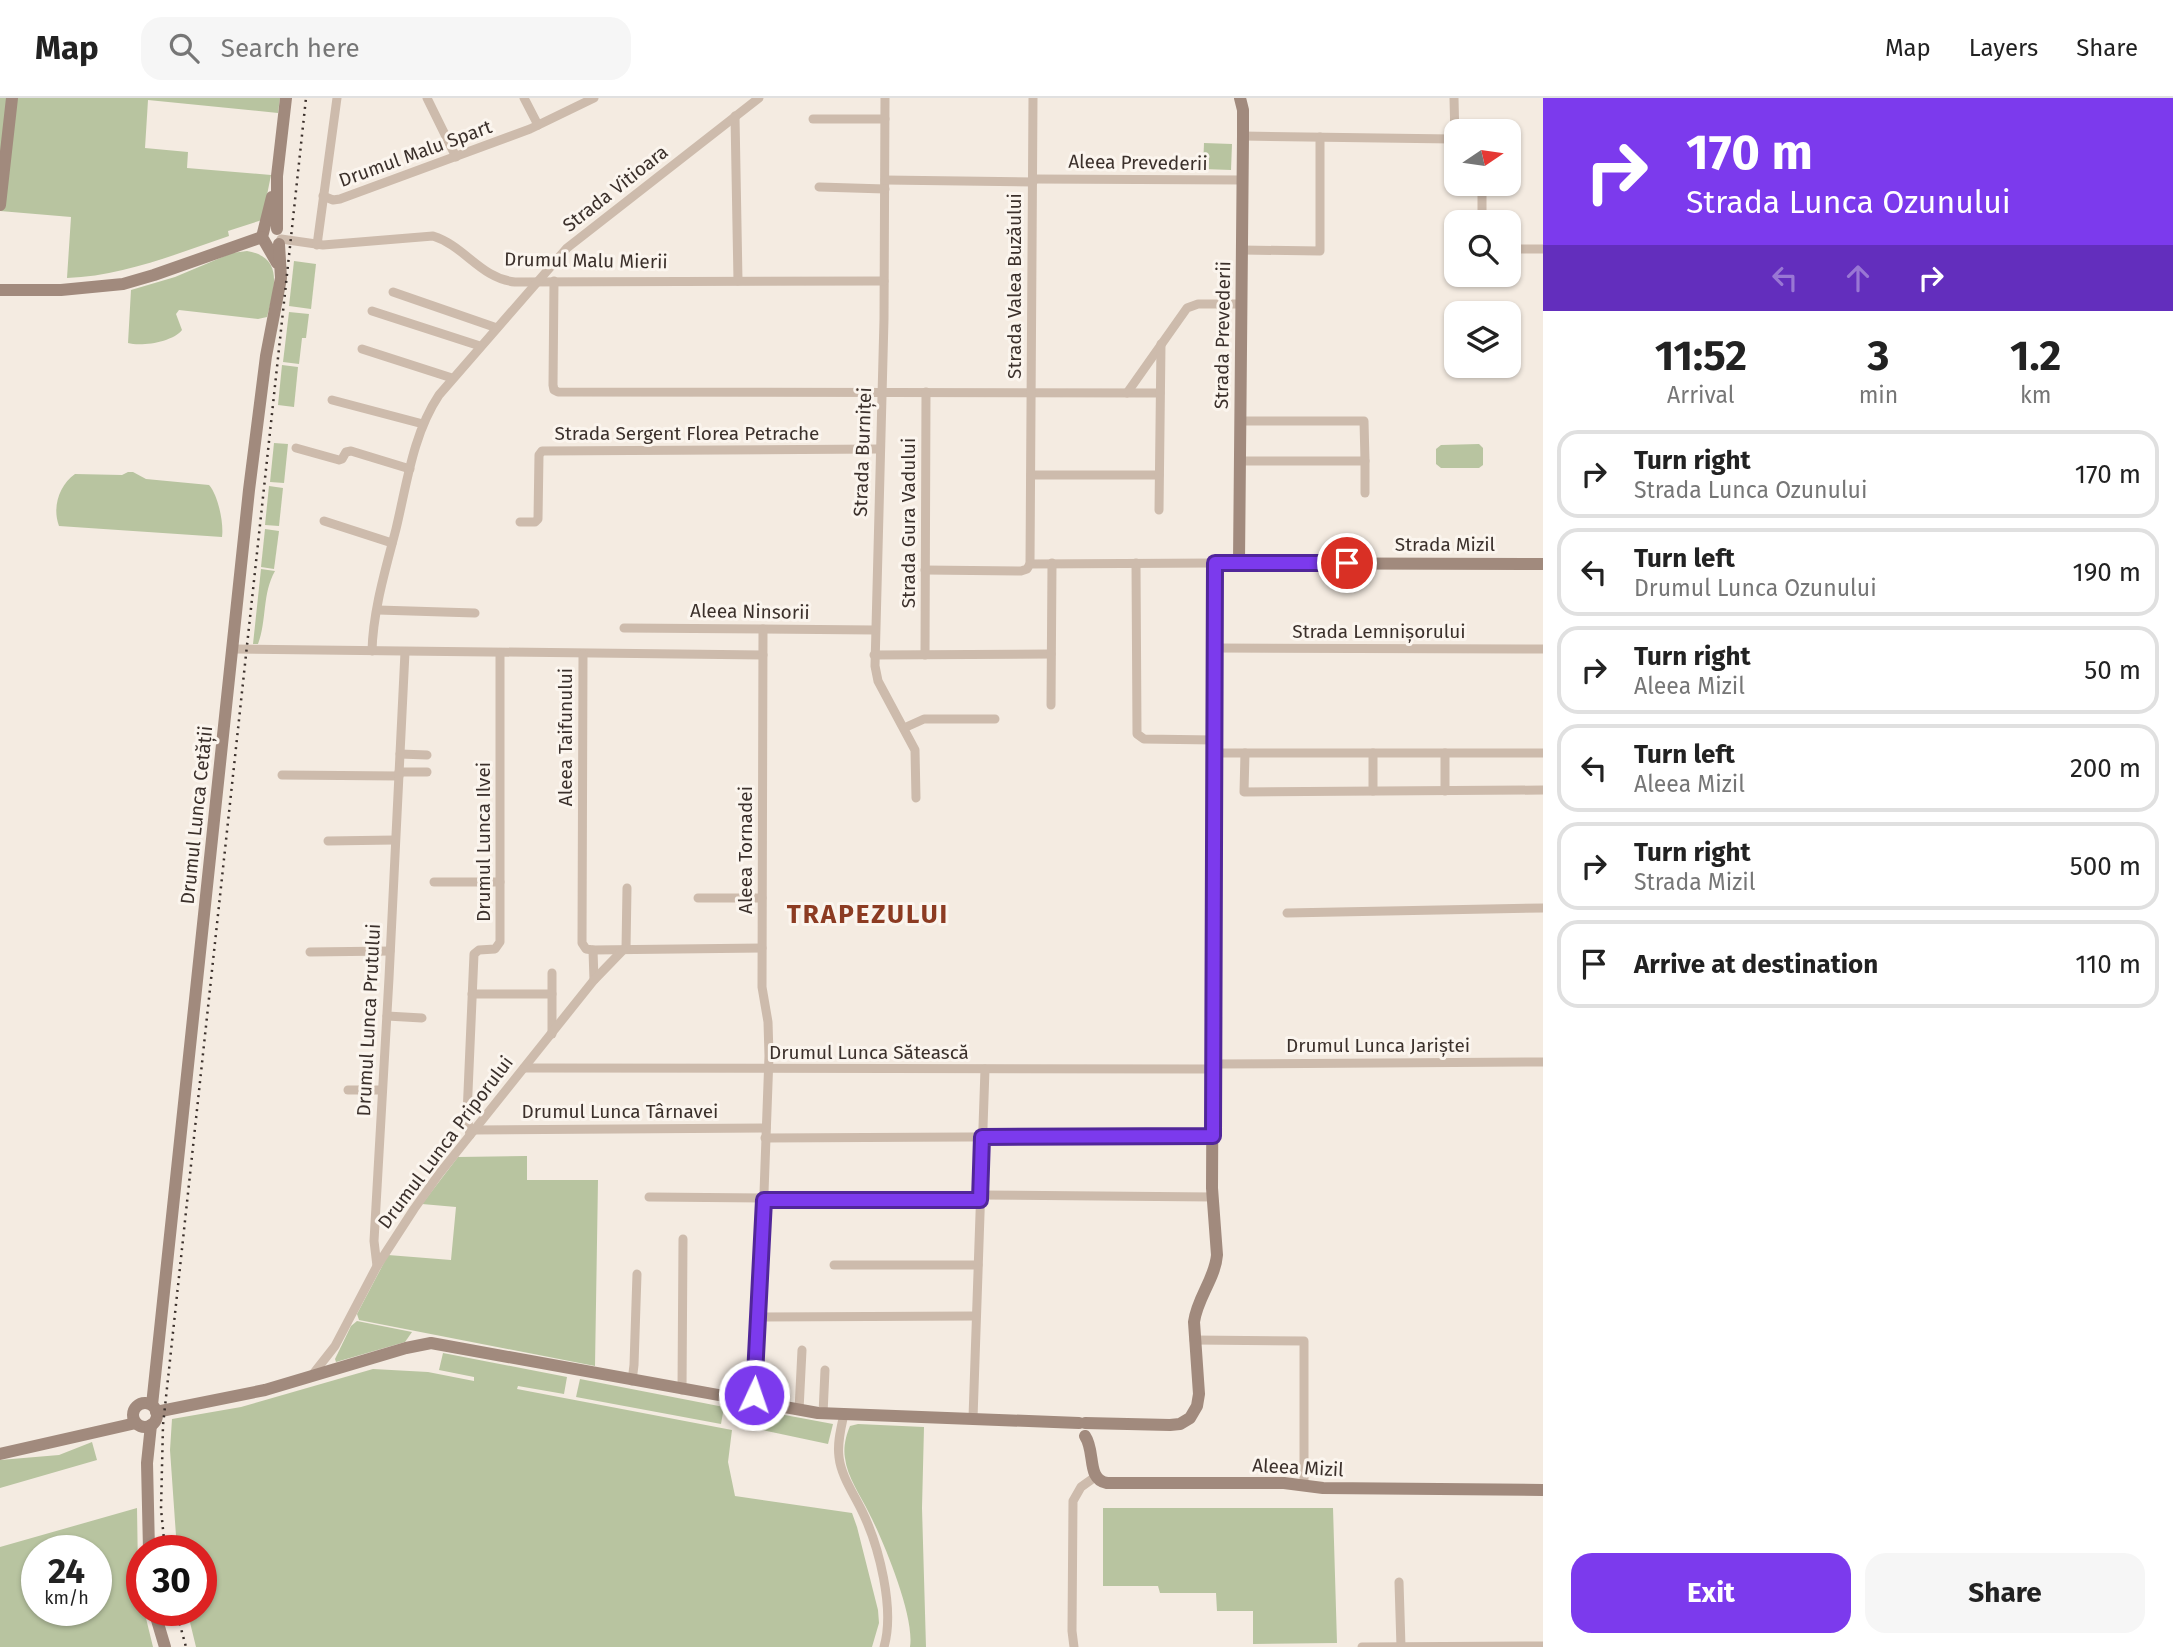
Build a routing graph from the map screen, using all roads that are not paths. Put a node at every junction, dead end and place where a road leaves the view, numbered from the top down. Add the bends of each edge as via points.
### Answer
1 (12, 98) edge
2 (286, 98) edge
3 (337, 98) edge
4 (427, 98) edge
5 (524, 98) edge
6 (594, 98) edge
7 (759, 98) edge
8 (885, 98) edge
9 (1033, 98) edge
10 (1240, 98) edge
11 (1454, 98) edge
12 (735, 116) junction
13 (813, 119) dead end
14 (885, 119) junction
15 (1454, 119) edge
16 (538, 125) junction
17 (1243, 136) junction
18 (1320, 137) junction
19 (1444, 141) edge
20 (456, 157) junction
21 (1033, 180) junction
22 (1242, 180) junction
23 (885, 185) junction
24 (819, 187) dead end
25 (323, 196) junction
26 (0, 205) edge
27 (271, 238) junction
28 (317, 245) junction
29 (1521, 249) edge
30 (1543, 249) edge
31 (1242, 250) junction
32 (554, 281) junction
33 (737, 281) junction
34 (884, 281) junction
35 (538, 282) junction
36 (0, 290) edge
37 (393, 292) dead end
38 (1241, 304) junction
39 (372, 311) dead end
40 (497, 328) junction
41 (1161, 344) junction
42 (480, 346) junction
43 (362, 349) dead end
44 (452, 378) junction
45 (882, 391) junction
46 (926, 392) junction
47 (1031, 392) junction
48 (1127, 393) junction
49 (1160, 393) junction
50 (332, 400) dead end
51 (1240, 421) junction
52 (423, 424) junction
53 (296, 448) dead end
54 (880, 449) junction
55 (1240, 461) junction
56 (1365, 461) junction
57 (410, 469) junction
58 (1031, 475) junction
59 (1159, 475) junction
60 (1365, 493) dead end
61 (1159, 510) dead end
62 (324, 522) dead end
63 (520, 522) dead end
64 (392, 542) junction
65 (1239, 562) junction
66 (1052, 563) junction
67 (1136, 563) junction
68 (1215, 563) junction
69 (1030, 564) junction
70 (1543, 564) edge
71 (925, 570) junction
72 (378, 610) junction
73 (475, 613) dead end
74 (624, 628) dead end
75 (763, 629) junction
76 (875, 630) junction
77 (1215, 648) junction
78 (233, 649) junction
79 (1543, 649) edge
80 (372, 651) junction
81 (405, 652) junction
82 (500, 653) junction
83 (583, 654) junction
84 (925, 654) junction
85 (1051, 654) junction
86 (763, 655) junction
87 (874, 655) junction
88 (1051, 705) dead end
89 (995, 719) dead end
90 (904, 728) junction
91 (1214, 746) junction
92 (1245, 753) junction
93 (1373, 753) junction
94 (1445, 753) junction
95 (1543, 753) edge
96 (400, 754) junction
97 (427, 755) dead end
98 (427, 772) dead end
99 (399, 774) junction
100 (282, 775) dead end
101 (1543, 790) edge
102 (1373, 791) junction
103 (1445, 791) junction
104 (916, 798) dead end
105 (395, 840) junction
106 (328, 841) dead end
107 (435, 882) dead end
108 (500, 882) junction
109 (627, 888) dead end
110 (698, 898) dead end
111 (762, 898) junction
112 (1543, 908) edge
113 (1287, 913) dead end
114 (762, 948) junction
115 (593, 950) junction
116 (624, 950) junction
117 (390, 951) junction
118 (310, 952) dead end
119 (552, 973) dead end
120 (594, 980) junction
121 (472, 994) junction
122 (552, 994) junction
123 (387, 1016) junction
124 (422, 1018) dead end
125 (552, 1034) junction
126 (1543, 1062) edge
127 (1213, 1066) junction
128 (524, 1068) junction
129 (769, 1069) junction
130 (985, 1069) junction
131 (348, 1090) dead end
132 (382, 1090) junction
133 (473, 1133) junction
134 (765, 1133) junction
135 (1213, 1136) junction
136 (982, 1137) junction
137 (649, 1197) dead end
138 (980, 1197) junction
139 (1213, 1197) junction
140 (764, 1199) junction
141 (683, 1239) dead end
142 (834, 1265) dead end
143 (978, 1265) junction
144 (377, 1266) junction
145 (637, 1274) dead end
146 (976, 1316) junction
147 (758, 1317) junction
148 (1194, 1340) junction
149 (802, 1350) dead end
150 (825, 1370) dead end
151 (309, 1377) junction
152 (632, 1381) junction
153 (682, 1390) junction
154 (753, 1403) junction
155 (150, 1406) junction
156 (799, 1410) junction
157 (822, 1414) junction
158 (844, 1414) junction
159 (973, 1418) junction
160 (140, 1422) junction
161 (1082, 1429) junction
162 (0, 1454) edge
163 (1095, 1477) junction
164 (1304, 1486) junction
165 (1543, 1490) edge
166 (149, 1535) edge
167 (1399, 1582) dead end
168 (159, 1626) edge
169 (1543, 1646) edge
170 (165, 1647) edge
171 (884, 1647) edge
172 (1074, 1647) edge
173 (1362, 1647) edge
174 (1401, 1647) edge

1 - 26 street
2 - 27 street, Drumul Lunca Cetății
3 - 25 street
4 - 20 street
5 - 16 street
6 - 16 street, Drumul Malu Spart
7 - 12 street, Strada Vitioara
8 - 14 street, Strada Burniței
9 - 21 street, Strada Valea Buzăului
10 - 17 street, Strada Prevederii
11 - 15 street
12 - 33 street
12 - 35 street, Strada Vitioara via 574,242
13 - 14 street
14 - 23 street, Strada Burniței
16 - 20 street, Drumul Malu Spart
17 - 18 street
17 - 22 street, Strada Prevederii
18 - 19 street
18 - 31 street, Strada Prevederii via 1320,251
20 - 25 street, Drumul Malu Spart via 340,200
21 - 22 street, Aleea Prevederii
21 - 23 street, Aleea Prevederii
21 - 47 street, Strada Valea Buzăului
22 - 31 street, Strada Prevederii
23 - 24 street, Aleea Prevederii
23 - 34 street, Strada Burniței
25 - 28 street
27 - 28 street, Drumul Malu Mierii
27 - 36 street via 122,284
27 - 78 street, Drumul Lunca Cetății via 281,258 281,278 260,399
28 - 35 street, Drumul Malu Mierii via 433,236 492,276
29 - 30 street
31 - 38 street, Strada Prevederii
32 - 33 street, Drumul Malu Mierii
32 - 35 street, Drumul Malu Mierii
32 - 45 street via 553,385 558,392
33 - 34 street, Drumul Malu Mierii
34 - 45 street, Strada Burniței
35 - 40 street, Strada Vitioara
37 - 40 street
38 - 41 street via 1192,306 1181,313
38 - 51 street, Strada Prevederii
39 - 42 street
40 - 42 street, Strada Vitioara
41 - 48 street
41 - 49 street
42 - 44 street, Strada Vitioara
43 - 44 street
44 - 52 street, Strada Vitioara
45 - 46 street
45 - 54 street, Strada Burniței
46 - 47 street
46 - 71 street, Strada Gura Vadului
47 - 48 street
47 - 58 street, Strada Valea Buzăului
48 - 49 street
49 - 59 street
50 - 52 street
51 - 55 street, Strada Prevederii
51 - 56 street, Strada Prevederii via 1364,421
52 - 57 street, Strada Vitioara
53 - 57 street via 339,460 351,451
54 - 63 street, Strada Sergent Florea Petrache via 542,451 538,519
54 - 76 street, Strada Burniței
55 - 56 street
55 - 65 street, Strada Prevederii
56 - 60 street, Strada Prevederii
57 - 64 street, Strada Vitioara
58 - 59 street
58 - 69 street, Strada Valea Buzăului
59 - 61 street
62 - 64 street
64 - 72 street, Strada Vitioara
65 - 68 street, Strada Mizil
65 - 70 street, Strada Mizil
66 - 67 street, Strada Mizil
66 - 69 street, Strada Mizil
66 - 85 street
67 - 68 street, Strada Mizil
67 - 91 street via 1137,734 1144,739
68 - 77 street
69 - 71 street, Strada Mizil via 1021,571
71 - 84 street, Strada Gura Vadului
72 - 73 street
72 - 80 street, Strada Vitioara
74 - 75 street, Aleea Ninsorii
75 - 76 street, Aleea Ninsorii
75 - 86 street, Aleea Tornadei
76 - 87 street, Strada Burniței
77 - 79 street, Strada Lemnișorului
77 - 91 street
78 - 80 street
78 - 155 street, Drumul Lunca Cetății
80 - 81 street
81 - 82 street
81 - 96 street, Drumul Lunca Prutului
82 - 83 street
82 - 108 street, Drumul Lunca Ilvei
83 - 86 street, Aleea Taifunului
83 - 115 street, Aleea Taifunului via 582,939 584,947
84 - 85 street
84 - 87 street
85 - 88 street
86 - 111 street, Aleea Tornadei
87 - 90 street, Strada Burniței via 878,681
89 - 90 street via 924,719
90 - 104 street, Strada Burniței via 916,754
91 - 92 street
91 - 127 street
92 - 93 street
92 - 102 street via 1244,792
93 - 94 street
93 - 102 street
94 - 95 street
94 - 103 street
96 - 97 street
96 - 99 street, Drumul Lunca Prutului
98 - 99 street
99 - 100 street
99 - 105 street, Drumul Lunca Prutului
101 - 103 street
102 - 103 street
105 - 106 street
105 - 117 street, Drumul Lunca Prutului
107 - 108 street
108 - 121 street, Drumul Lunca Ilvei via 500,942 495,949 475,952
109 - 116 street
110 - 111 street
111 - 114 street, Aleea Tornadei
112 - 113 street
114 - 116 street
114 - 129 street, Aleea Tornadei
115 - 116 street
115 - 120 street, Aleea Taifunului
116 - 120 street, Drumul Lunca Priporului
117 - 118 street
117 - 123 street, Drumul Lunca Prutului
119 - 122 street
120 - 125 street, Drumul Lunca Priporului
121 - 122 street
121 - 133 street, Drumul Lunca Ilvei via 467,1115
122 - 125 street
123 - 124 street
123 - 132 street, Drumul Lunca Prutului
125 - 128 street, Drumul Lunca Priporului
126 - 127 street, Drumul Lunca Jariștei
127 - 130 street, Drumul Lunca Sătească
127 - 135 street
128 - 129 street, Drumul Lunca Sătească
128 - 133 street, Drumul Lunca Priporului
129 - 130 street, Drumul Lunca Sătească
129 - 134 street
130 - 136 street
131 - 132 street
132 - 144 street, Drumul Lunca Prutului via 374,1241
133 - 134 street, Drumul Lunca Târnavei
133 - 144 street, Drumul Lunca Priporului via 420,1200
134 - 136 street, Drumul Lunca Târnavei
134 - 140 street
135 - 136 street
135 - 139 street
136 - 138 street
137 - 140 street
138 - 139 street
138 - 140 street
138 - 143 street
139 - 148 street via 1217,1260 1196,1310
140 - 147 street
141 - 153 street
142 - 143 street
143 - 146 street
144 - 151 street, Drumul Lunca Priporului via 335,1346
145 - 152 street
146 - 147 street
146 - 159 street
147 - 154 street
148 - 161 street via 1198,1399 1185,1422
148 - 164 street via 1304,1341
149 - 156 street
150 - 157 street
151 - 152 street via 431,1343
151 - 155 street via 254,1393
152 - 153 street
153 - 154 street
154 - 156 street
155 - 160 street via 136,1406
155 - 160 street, Drumul Lunca Cetății via 157,1418
156 - 157 street
157 - 158 street
158 - 159 street
158 - 171 street via 838,1455 870,1530 880,1568 888,1618
159 - 161 street
160 - 162 street
160 - 166 street via 147,1463
161 - 163 street via 1092,1448
163 - 164 street, Aleea Mizil via 1111,1484
163 - 172 street via 1081,1487 1073,1501
164 - 165 street, Aleea Mizil
167 - 174 street
168 - 170 street
169 - 174 street
173 - 174 street

